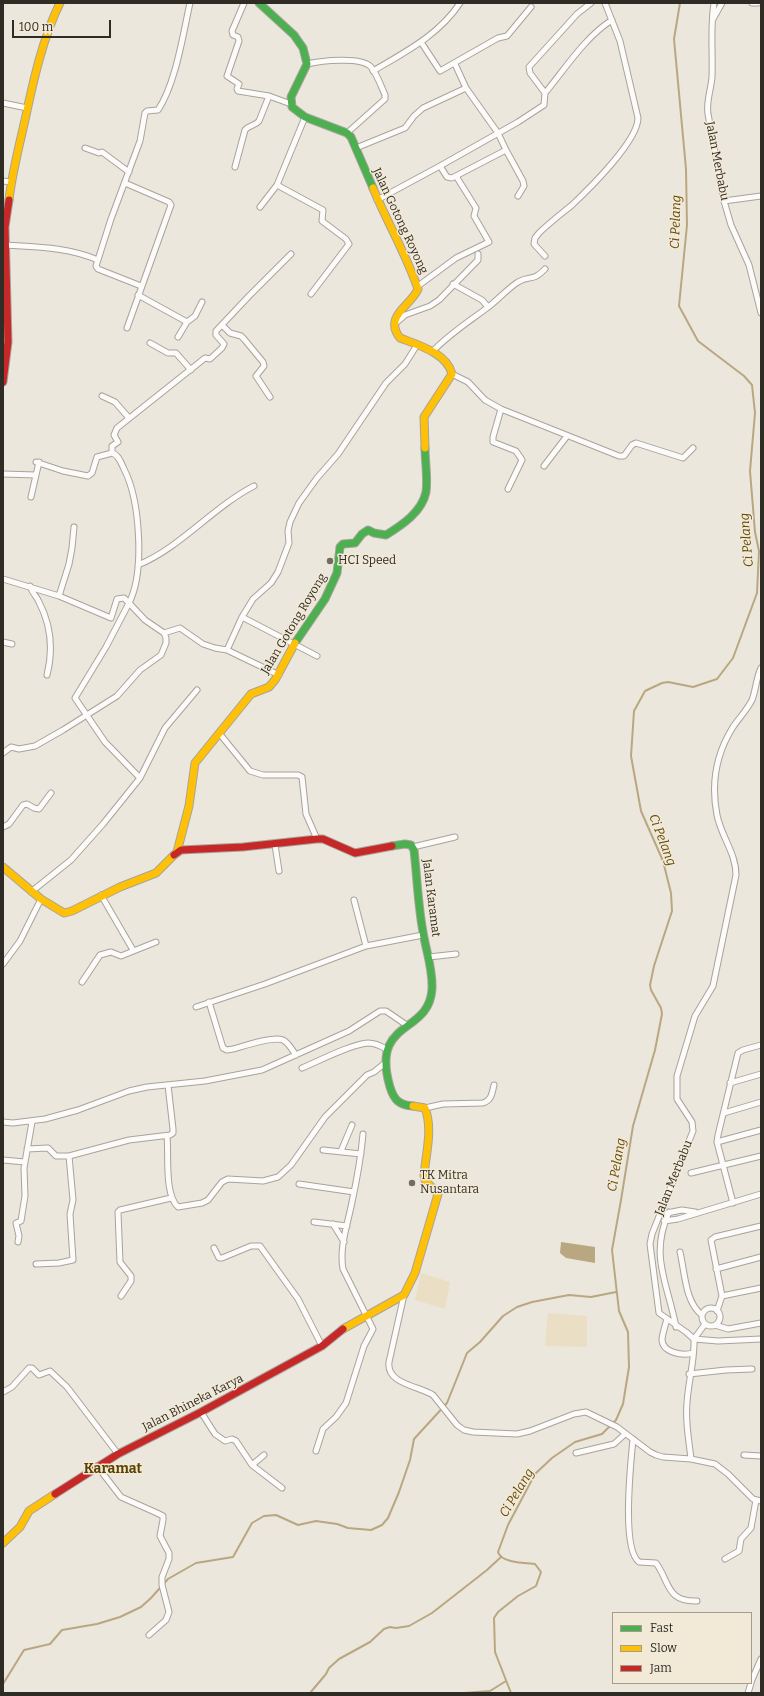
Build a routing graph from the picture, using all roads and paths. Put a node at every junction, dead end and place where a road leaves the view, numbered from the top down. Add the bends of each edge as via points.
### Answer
1 (60, 3) edge
2 (190, 3) edge
3 (244, 3) edge
4 (259, 3) edge
5 (460, 3) edge
6 (591, 3) edge
7 (605, 3) edge
8 (714, 3) edge
9 (722, 3) edge
10 (752, 3) edge
11 (758, 3) edge
12 (530, 7) dead end
13 (612, 20) junction
14 (711, 24) junction
15 (421, 42) junction
16 (307, 64) junction
17 (454, 64) junction
18 (373, 71) junction
19 (466, 88) junction
20 (545, 93) junction
21 (269, 96) junction
22 (3, 103) edge
23 (291, 104) junction
24 (27, 108) junction
25 (305, 117) junction
26 (347, 133) junction
27 (498, 133) junction
28 (85, 148) dead end
29 (356, 148) junction
30 (506, 150) junction
31 (440, 166) junction
32 (235, 167) dead end
33 (129, 172) junction
34 (456, 176) junction
35 (3, 181) edge
36 (11, 182) junction
37 (125, 182) junction
38 (277, 185) junction
39 (518, 196) dead end
40 (761, 196) edge
41 (377, 200) junction
42 (724, 201) junction
43 (260, 207) dead end
44 (5, 245) junction
45 (291, 254) dead end
46 (478, 254) dead end
47 (545, 256) dead end
48 (98, 260) junction
49 (545, 269) dead end
50 (453, 284) junction
51 (142, 286) junction
52 (418, 286) junction
53 (311, 294) dead end
54 (138, 295) junction
55 (202, 302) dead end
56 (488, 307) junction
57 (761, 313) edge
58 (187, 322) junction
59 (397, 322) junction
60 (222, 325) junction
61 (126, 328) dead end
62 (178, 337) dead end
63 (150, 343) dead end
64 (417, 345) junction
65 (432, 352) junction
66 (191, 370) junction
67 (452, 374) junction
68 (3, 382) edge
69 (102, 396) dead end
70 (270, 397) dead end
71 (501, 409) junction
72 (129, 418) junction
73 (567, 436) junction
74 (693, 448) dead end
75 (112, 453) junction
76 (544, 466) dead end
77 (3, 474) edge
78 (36, 475) junction
79 (254, 486) dead end
80 (508, 489) dead end
81 (31, 497) dead end
82 (74, 527) dead end
83 (138, 565) junction
84 (3, 579) edge
85 (30, 586) junction
86 (59, 596) junction
87 (129, 603) junction
88 (242, 617) junction
89 (164, 634) junction
90 (3, 642) edge
91 (12, 644) dead end
92 (294, 644) junction
93 (228, 650) junction
94 (317, 656) dead end
95 (761, 668) edge
96 (278, 675) junction
97 (47, 676) dead end
98 (197, 690) dead end
99 (87, 715) junction
100 (218, 733) junction
101 (3, 753) edge
102 (140, 778) junction
103 (51, 794) dead end
104 (3, 827) edge
105 (455, 837) dead end
106 (317, 839) junction
107 (275, 845) junction
108 (413, 847) junction
109 (177, 852) junction
110 (3, 867) edge
111 (279, 871) dead end
112 (31, 892) junction
113 (101, 895) junction
114 (42, 899) junction
115 (354, 900) dead end
116 (423, 935) junction
117 (156, 942) dead end
118 (366, 946) junction
119 (133, 950) junction
120 (456, 954) dead end
121 (430, 957) junction
122 (3, 964) edge
123 (82, 982) dead end
124 (209, 1002) junction
125 (196, 1006) dead end
126 (408, 1026) junction
127 (761, 1045) edge
128 (386, 1049) junction
129 (296, 1055) junction
130 (385, 1063) junction
131 (302, 1068) dead end
132 (761, 1074) edge
133 (730, 1083) junction
134 (168, 1085) junction
135 (494, 1085) dead end
136 (761, 1102) edge
137 (425, 1108) junction
138 (724, 1112) junction
139 (3, 1122) edge
140 (32, 1122) junction
141 (352, 1125) dead end
142 (761, 1130) edge
143 (363, 1134) dead end
144 (167, 1136) junction
145 (717, 1142) junction
146 (27, 1149) junction
147 (323, 1150) dead end
148 (341, 1151) junction
149 (361, 1154) junction
150 (69, 1156) junction
151 (761, 1156) edge
152 (3, 1160) edge
153 (25, 1162) junction
154 (723, 1166) junction
155 (691, 1173) dead end
156 (299, 1184) dead end
157 (354, 1192) junction
158 (761, 1194) edge
159 (171, 1198) junction
160 (733, 1203) junction
161 (669, 1212) junction
162 (697, 1212) junction
163 (660, 1214) junction
164 (666, 1220) junction
165 (314, 1222) dead end
166 (657, 1222) junction
167 (333, 1224) junction
168 (347, 1226) junction
169 (761, 1226) edge
170 (18, 1242) dead end
171 (344, 1242) junction
172 (214, 1248) dead end
173 (680, 1252) dead end
174 (761, 1257) edge
175 (36, 1264) dead end
176 (716, 1269) junction
177 (761, 1288) edge
178 (404, 1295) junction
179 (121, 1296) dead end
180 (722, 1296) junction
181 (717, 1311) junction
182 (367, 1315) junction
183 (702, 1315) junction
184 (667, 1320) junction
185 (761, 1323) edge
186 (705, 1324) junction
187 (676, 1326) junction
188 (715, 1326) junction
189 (694, 1339) junction
190 (761, 1339) edge
191 (322, 1346) junction
192 (693, 1353) junction
193 (752, 1369) dead end
194 (690, 1374) junction
195 (3, 1392) edge
196 (201, 1412) junction
197 (625, 1434) junction
198 (633, 1439) junction
199 (316, 1451) dead end
200 (576, 1453) dead end
201 (118, 1454) junction
202 (264, 1455) dead end
203 (744, 1455) dead end
204 (761, 1456) edge
205 (691, 1459) junction
206 (252, 1465) junction
207 (97, 1466) junction
208 (282, 1488) dead end
209 (758, 1501) edge
210 (3, 1543) edge
211 (725, 1559) dead end
212 (697, 1601) dead end
213 (149, 1635) dead end
214 (761, 1658) edge
215 (752, 1680) edge

1 - 24 main road via 54,15
2 - 33 street via 168,88 158,110 145,113 140,141
3 - 21 street via 232,31 239,39 227,76 239,84 238,91
4 - 16 main road via 299,41
5 - 15 street via 438,29
6 - 20 street via 577,14 529,67 530,73
7 - 13 street
8 - 14 street, Jalan Merbabu
9 - 14 street
10 - 11 street
12 - 17 street via 507,36 498,38
13 - 20 street via 587,40
13 - 47 street via 622,48 638,123 630,140 590,187 538,233 534,244
14 - 42 street, Jalan Merbabu via 712,73 707,108
15 - 17 street via 440,71
15 - 18 street
16 - 18 street via 328,60 352,61 367,65
16 - 23 main road via 291,97
17 - 19 street
18 - 26 street via 385,98
19 - 27 street
19 - 29 street via 423,108 406,128
20 - 27 street via 545,102 541,108
21 - 23 street
21 - 32 street via 259,121 245,130
22 - 24 street
23 - 25 main road via 294,110
24 - 36 main road
25 - 26 main road
25 - 38 street
26 - 29 main road, Jalan Gotong Royong
27 - 30 street
27 - 31 street
28 - 33 street via 102,152
29 - 41 main road, Jalan Gotong Royong
30 - 34 street
30 - 39 street via 523,181 524,186
31 - 34 street via 449,178
31 - 41 street
33 - 37 street
34 - 52 street via 476,208 474,216 489,242 456,258
35 - 36 street
36 - 44 main road
37 - 48 street
37 - 51 street via 171,205
38 - 43 street
38 - 53 street via 323,210 322,221 348,242 348,247
40 - 42 street
41 - 52 main road, Jalan Gotong Royong
42 - 57 street, Jalan Merbabu via 731,226 749,265
44 - 48 street via 58,248
44 - 68 main road via 8,342
45 - 60 street
46 - 50 street via 478,260
48 - 51 street via 98,269
49 - 56 street via 535,278 519,282
50 - 56 street via 482,300
50 - 59 street via 444,296 430,306 409,313
51 - 54 street
52 - 59 main road, Jalan Gotong Royong via 416,294 398,312
54 - 58 street
54 - 61 street
55 - 58 street via 195,316
56 - 65 street
58 - 62 street
59 - 64 main road via 395,327 400,338
60 - 66 street via 216,333 224,344 222,348 210,359 205,358
60 - 70 street via 230,333 241,336 263,362 264,366 256,376
63 - 66 street via 168,353 176,353
64 - 65 main road
64 - 88 street via 386,383 338,454 299,503 290,522 289,543 275,579 253,599
65 - 67 main road via 448,363
66 - 72 street
67 - 71 street via 468,382 485,400
67 - 92 main road, Jalan Gotong Royong via 424,417 426,492 421,506 386,535 368,530 355,543 341,545 338,550 337,573 324,599
69 - 72 street via 115,402
71 - 73 street
71 - 80 street via 493,442 516,451 522,460
72 - 75 street via 114,433 118,442 112,446
73 - 74 street via 620,456 624,456 636,443 683,458
73 - 76 street
75 - 78 street via 97,457 88,476 37,462
75 - 83 street via 121,462 132,488 137,516
77 - 78 street
78 - 81 street
79 - 83 street via 226,504 160,555
82 - 86 street via 69,564
83 - 87 street via 135,588
84 - 85 street
85 - 86 street
85 - 97 street via 33,596 39,602 50,637 51,656
86 - 87 street via 111,618 117,599 124,598
87 - 89 street via 145,620
87 - 99 street via 106,647 76,695 77,703
88 - 92 street
88 - 93 street
89 - 93 street via 180,628 203,644
89 - 99 street via 166,643 161,655 140,670 117,696
90 - 91 street
92 - 94 street
92 - 96 main road, Jalan Gotong Royong
93 - 96 street
95 - 163 street, Jalan Merbabu via 752,698 724,743 715,771 714,798 717,817 735,862 736,875 713,986 695,1016 677,1076 677,1099 692,1122 693,1130
96 - 100 main road, Jalan Gotong Royong via 268,688 250,694
98 - 102 street via 165,728
99 - 101 street via 35,746 19,749 11,746
99 - 102 street via 105,742
100 - 106 street via 250,771 264,775 302,777 306,814
100 - 109 main road, Jalan Gotong Royong via 193,767 189,806
102 - 112 street via 76,854
103 - 104 street via 39,809 23,805 9,824
105 - 108 street
106 - 107 main road, Jalan Karamat
106 - 108 main road, Jalan Karamat via 323,839 355,853 405,844
107 - 109 main road, Jalan Karamat via 189,849
107 - 111 street
108 - 116 main road, Jalan Karamat
109 - 113 main road via 156,873
110 - 112 main road
112 - 114 main road
113 - 114 main road via 64,913
113 - 119 street
114 - 122 street via 20,941
115 - 118 street
116 - 118 street
116 - 121 main road, Jalan Karamat
117 - 119 street
118 - 124 street
119 - 123 street via 120,956 111,952 100,955
120 - 121 street
121 - 126 main road, Jalan Karamat via 431,997 422,1015
124 - 125 street
124 - 129 street via 223,1048 226,1050 283,1040
126 - 128 main road, Jalan Karamat via 393,1037
126 - 129 street via 386,1011 380,1011 349,1031
127 - 133 street via 738,1053
128 - 130 main road
128 - 131 street via 369,1043
129 - 134 street via 262,1070
130 - 137 main road via 396,1101 403,1106
130 - 159 street via 367,1075 325,1117 291,1165 278,1176 263,1181 228,1179 202,1203 178,1207
132 - 133 street
133 - 138 street
134 - 140 street via 130,1091 62,1115
134 - 144 street via 174,1132
135 - 137 street via 488,1102 442,1104
136 - 138 street
137 - 178 main road via 428,1117 424,1178 438,1197 415,1273
138 - 145 street
139 - 140 street
140 - 146 street
141 - 148 street
142 - 145 street
143 - 149 street
144 - 150 street via 129,1140
144 - 159 street
145 - 154 street
146 - 150 street via 48,1148 56,1156
146 - 153 street
147 - 148 street
148 - 149 street
149 - 157 street
150 - 175 street via 73,1200 70,1214 73,1260
151 - 154 street
152 - 153 street
153 - 170 street via 25,1196 20,1221 16,1223
154 - 155 street
154 - 160 street
156 - 157 street
157 - 168 street
158 - 160 street
159 - 179 street via 118,1212 120,1262 131,1276 131,1281
160 - 162 street
161 - 162 street
161 - 163 street
161 - 164 street
162 - 164 street
163 - 166 street, Jalan Merbabu
164 - 166 street
164 - 187 street via 660,1240 660,1261
165 - 167 street
166 - 184 street, Jalan Merbabu via 650,1250 658,1310
167 - 168 street
167 - 171 street
168 - 171 street
169 - 176 street via 712,1239
171 - 182 street via 343,1269
172 - 191 street via 219,1258 222,1258 251,1246 260,1246 298,1299
173 - 183 street via 691,1302
174 - 176 street
176 - 180 street
177 - 180 street
178 - 182 main road, Jalan Bhineka Karya
178 - 197 street via 389,1370 396,1379 427,1391 464,1430 517,1434 582,1412 616,1427
180 - 181 street
181 - 183 street via 707,1309
181 - 188 street via 720,1320
182 - 191 main road, Jalan Bhineka Karya
182 - 199 street via 373,1329 364,1346 348,1397 336,1417 323,1429
183 - 186 street
184 - 187 street, Jalan Merbabu
184 - 192 street via 663,1344 675,1353
185 - 188 street via 728,1329
186 - 188 street
186 - 189 street
187 - 189 street, Jalan Merbabu
189 - 190 street
189 - 192 street
191 - 196 main road, Jalan Bhineka Karya
192 - 194 street
193 - 194 street
194 - 205 street via 687,1422
195 - 201 street via 12,1387 27,1369 32,1368 39,1375 50,1371 67,1386
196 - 201 main road, Jalan Bhineka Karya
196 - 206 street via 215,1434 225,1441 236,1441
197 - 198 street
197 - 200 street via 614,1444
198 - 205 street via 656,1455
198 - 212 street via 628,1490 630,1537 635,1557 639,1562 656,1563 675,1596 687,1601
201 - 207 main road, Jalan Bhineka Karya
202 - 206 street
203 - 204 street
205 - 209 street via 708,1462 721,1468
206 - 208 street
207 - 210 main road, Jalan Bhineka Karya via 29,1511 20,1527
207 - 213 street via 121,1497 162,1516 160,1536 167,1548 169,1559 162,1577 162,1585 169,1612 166,1620
209 - 211 street via 751,1528 741,1538 739,1551
214 - 215 street

